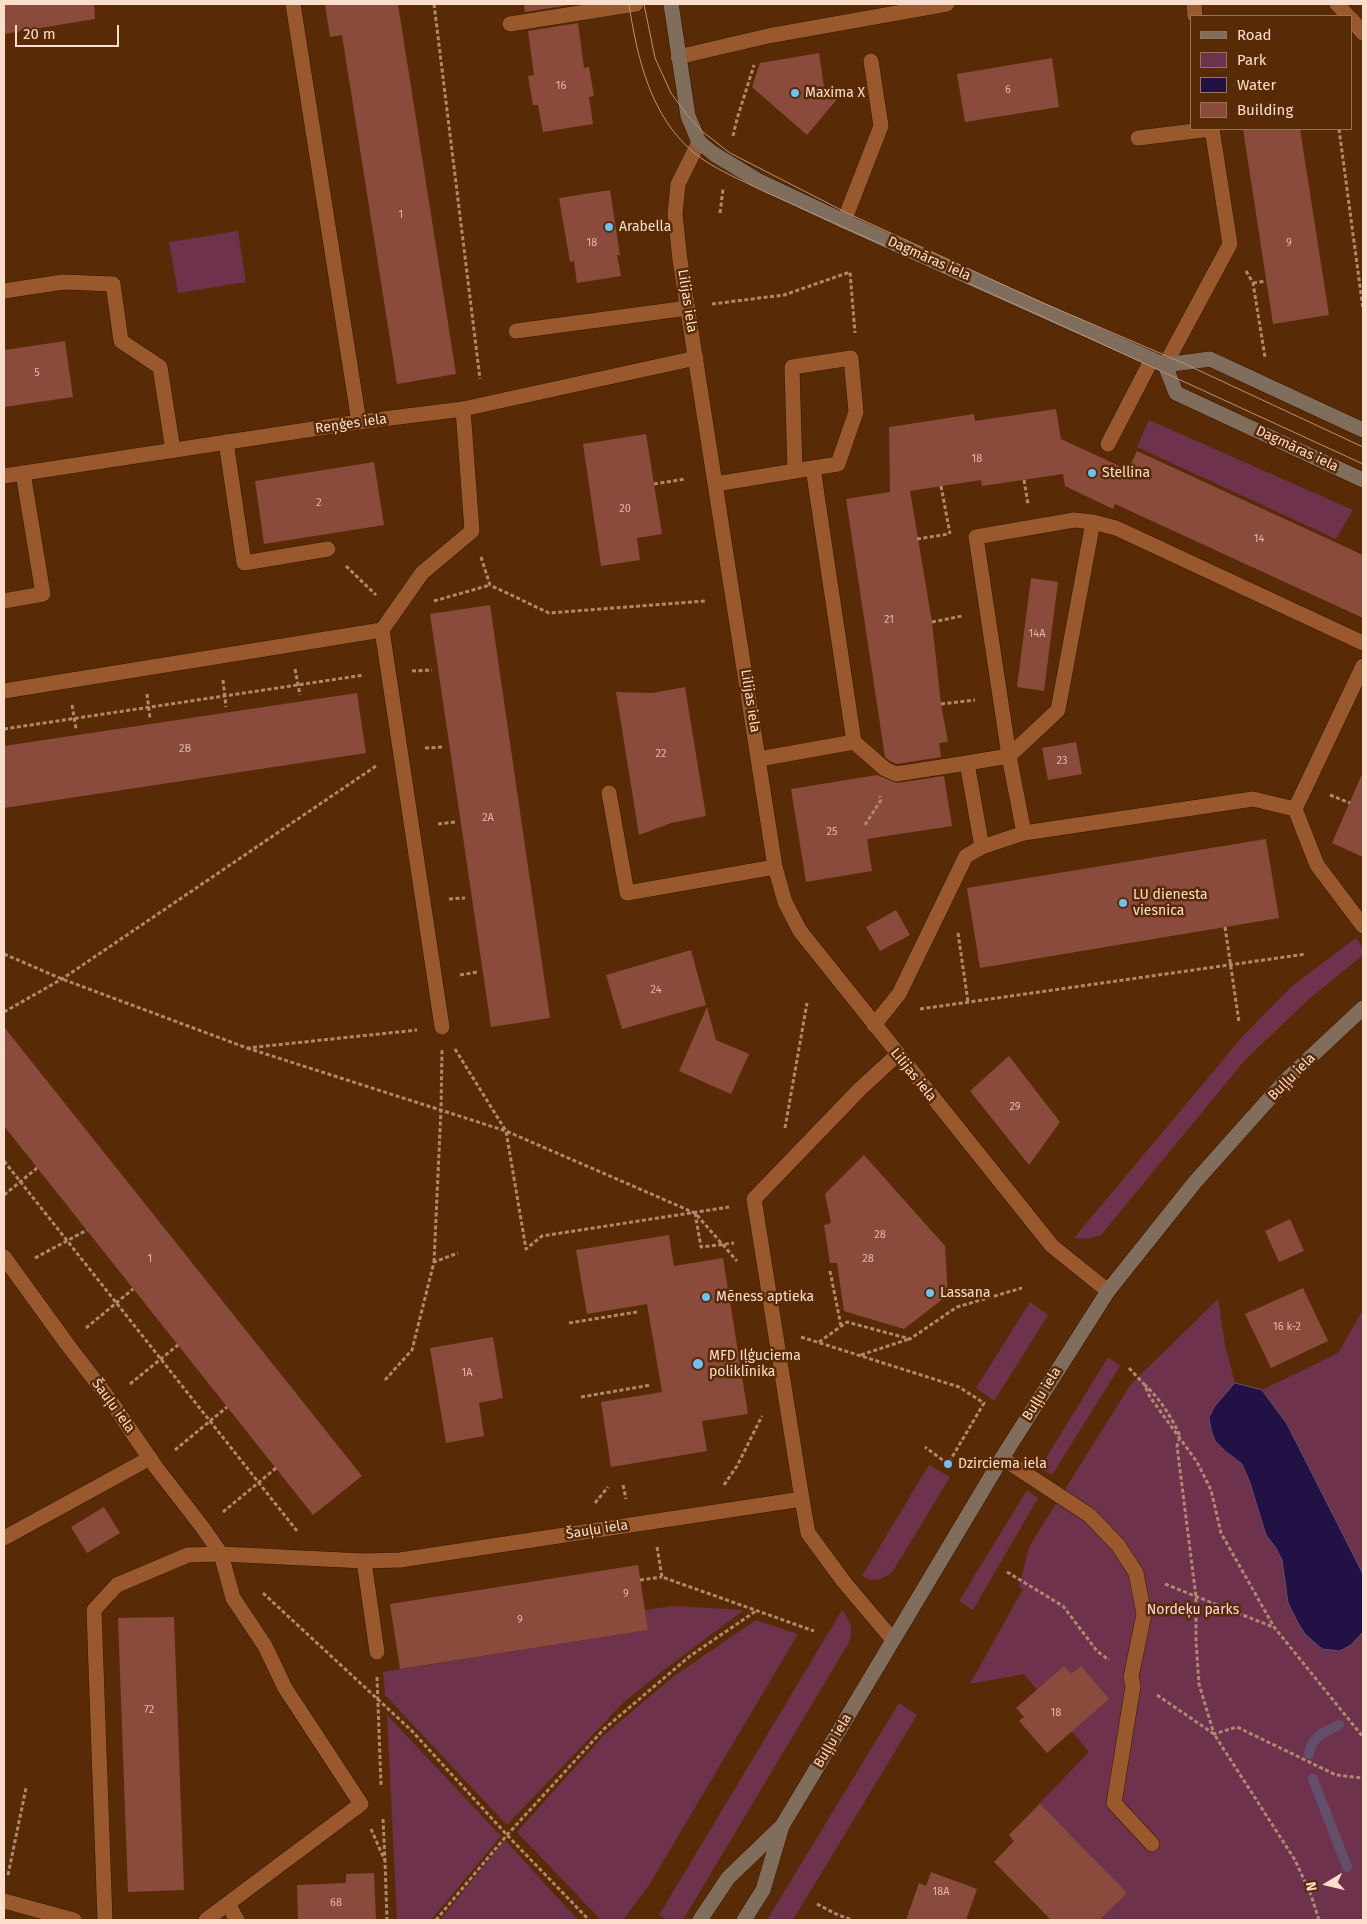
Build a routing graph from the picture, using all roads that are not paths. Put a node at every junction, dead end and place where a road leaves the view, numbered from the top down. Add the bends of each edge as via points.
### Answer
1 (293, 4) edge
2 (636, 4) edge
3 (671, 4) edge
4 (947, 4) edge
5 (1337, 4) edge
6 (889, 9) edge
7 (1347, 15) edge
8 (1352, 20) edge
9 (510, 24) dead end
10 (1363, 33) edge
11 (678, 57) junction
12 (871, 61) dead end
13 (1204, 130) edge
14 (1212, 130) edge
15 (1138, 138) dead end
16 (699, 142) junction
17 (844, 221) junction
18 (4, 291) edge
19 (688, 308) junction
20 (516, 331) dead end
21 (696, 358) junction
22 (1159, 362) junction
23 (463, 409) junction
24 (359, 422) junction
25 (1363, 430) edge
26 (226, 442) junction
27 (1108, 444) dead end
28 (173, 450) junction
29 (813, 468) junction
30 (795, 471) junction
31 (23, 473) junction
32 (4, 476) edge
33 (1363, 480) edge
34 (716, 484) junction
35 (1093, 522) junction
36 (328, 549) road end
37 (4, 601) edge
38 (382, 630) junction
39 (1363, 643) edge
40 (1363, 666) edge
41 (4, 691) edge
42 (854, 742) junction
43 (1009, 756) junction
44 (759, 759) junction
45 (967, 762) junction
46 (609, 793) dead end
47 (1295, 809) junction
48 (1024, 833) junction
49 (982, 847) junction
50 (775, 867) junction
51 (1363, 926) edge
52 (1363, 1008) edge
53 (878, 1019) junction
54 (442, 1027) road end
55 (897, 1055) junction
56 (4, 1257) edge
57 (1108, 1291) junction
58 (1002, 1458) junction
59 (152, 1462) junction
60 (802, 1499) junction
61 (4, 1538) edge
62 (221, 1554) junction
63 (364, 1561) junction
64 (893, 1640) junction
65 (377, 1652) road end
66 (782, 1826) junction
67 (1152, 1844) dead end
68 (4, 1901) edge
69 (228, 1904) junction
70 (74, 1920) edge
71 (105, 1920) edge
72 (206, 1920) edge
73 (237, 1920) edge
74 (700, 1920) edge
75 (744, 1920) edge

1 - 24 street
2 - 9 street
3 - 11 street
4 - 6 street
5 - 7 street
6 - 11 street
8 - 10 street
11 - 16 street via 688,116
12 - 17 street via 881,126
13 - 15 street
14 - 22 street via 1230,244
16 - 17 street, Dagmāras iela via 757,180
16 - 19 street, Lilijas iela via 678,184 676,214
17 - 22 street, Dagmāras iela
18 - 28 street via 63,282 113,284 121,340 160,367
19 - 20 street
19 - 21 street, Lilijas iela
21 - 23 street, Reņģes iela
21 - 34 street, Lilijas iela
22 - 25 street via 1210,359
22 - 27 street
22 - 33 street, Dagmāras iela via 1176,393
23 - 24 street, Reņģes iela
23 - 38 street via 472,530 422,573
24 - 26 street, Reņģes iela
26 - 28 street, Reņģes iela
26 - 36 street via 244,563
28 - 31 street, Reņģes iela
29 - 30 street
29 - 30 street via 838,464 856,412 851,358 792,367
29 - 42 street
30 - 34 street
31 - 32 street, Reņģes iela
31 - 37 street via 43,594
34 - 44 street, Lilijas iela
35 - 39 street via 1116,528
35 - 43 street via 1058,710
35 - 43 street via 1074,520 976,537
38 - 41 street
38 - 54 street
40 - 47 street
42 - 44 street
42 - 45 street via 885,769 896,774
43 - 45 street
43 - 48 street
44 - 50 street, Lilijas iela
45 - 49 street
46 - 50 street via 626,893
47 - 48 street via 1253,799
47 - 51 street via 1317,865
48 - 49 street
49 - 53 street via 966,856 898,994
50 - 53 street, Lilijas iela via 785,902 800,931
52 - 57 street, Buļļu iela via 1286,1080 1195,1182
53 - 55 street, Lilijas iela
55 - 57 street, Lilijas iela via 1052,1246
55 - 60 street via 754,1199
56 - 59 street, Šauļu iela
57 - 58 street, Buļļu iela
58 - 64 street, Buļļu iela
58 - 67 street via 1089,1515 1118,1545 1136,1573 1144,1614 1131,1677 1133,1686 1114,1803
59 - 61 street
59 - 62 street, Šauļu iela
60 - 63 street, Šauļu iela via 400,1560
60 - 64 street via 808,1533
62 - 63 street, Šauļu iela
62 - 69 street, Šauļu iela via 233,1598 265,1646 285,1688 361,1804
62 - 71 street via 188,1556 117,1584 94,1610
63 - 65 street
64 - 66 street, Buļļu iela
66 - 74 street, Buļļu iela via 728,1878
66 - 75 street, Buļļu iela via 763,1890
68 - 70 street
69 - 72 street
69 - 73 street

